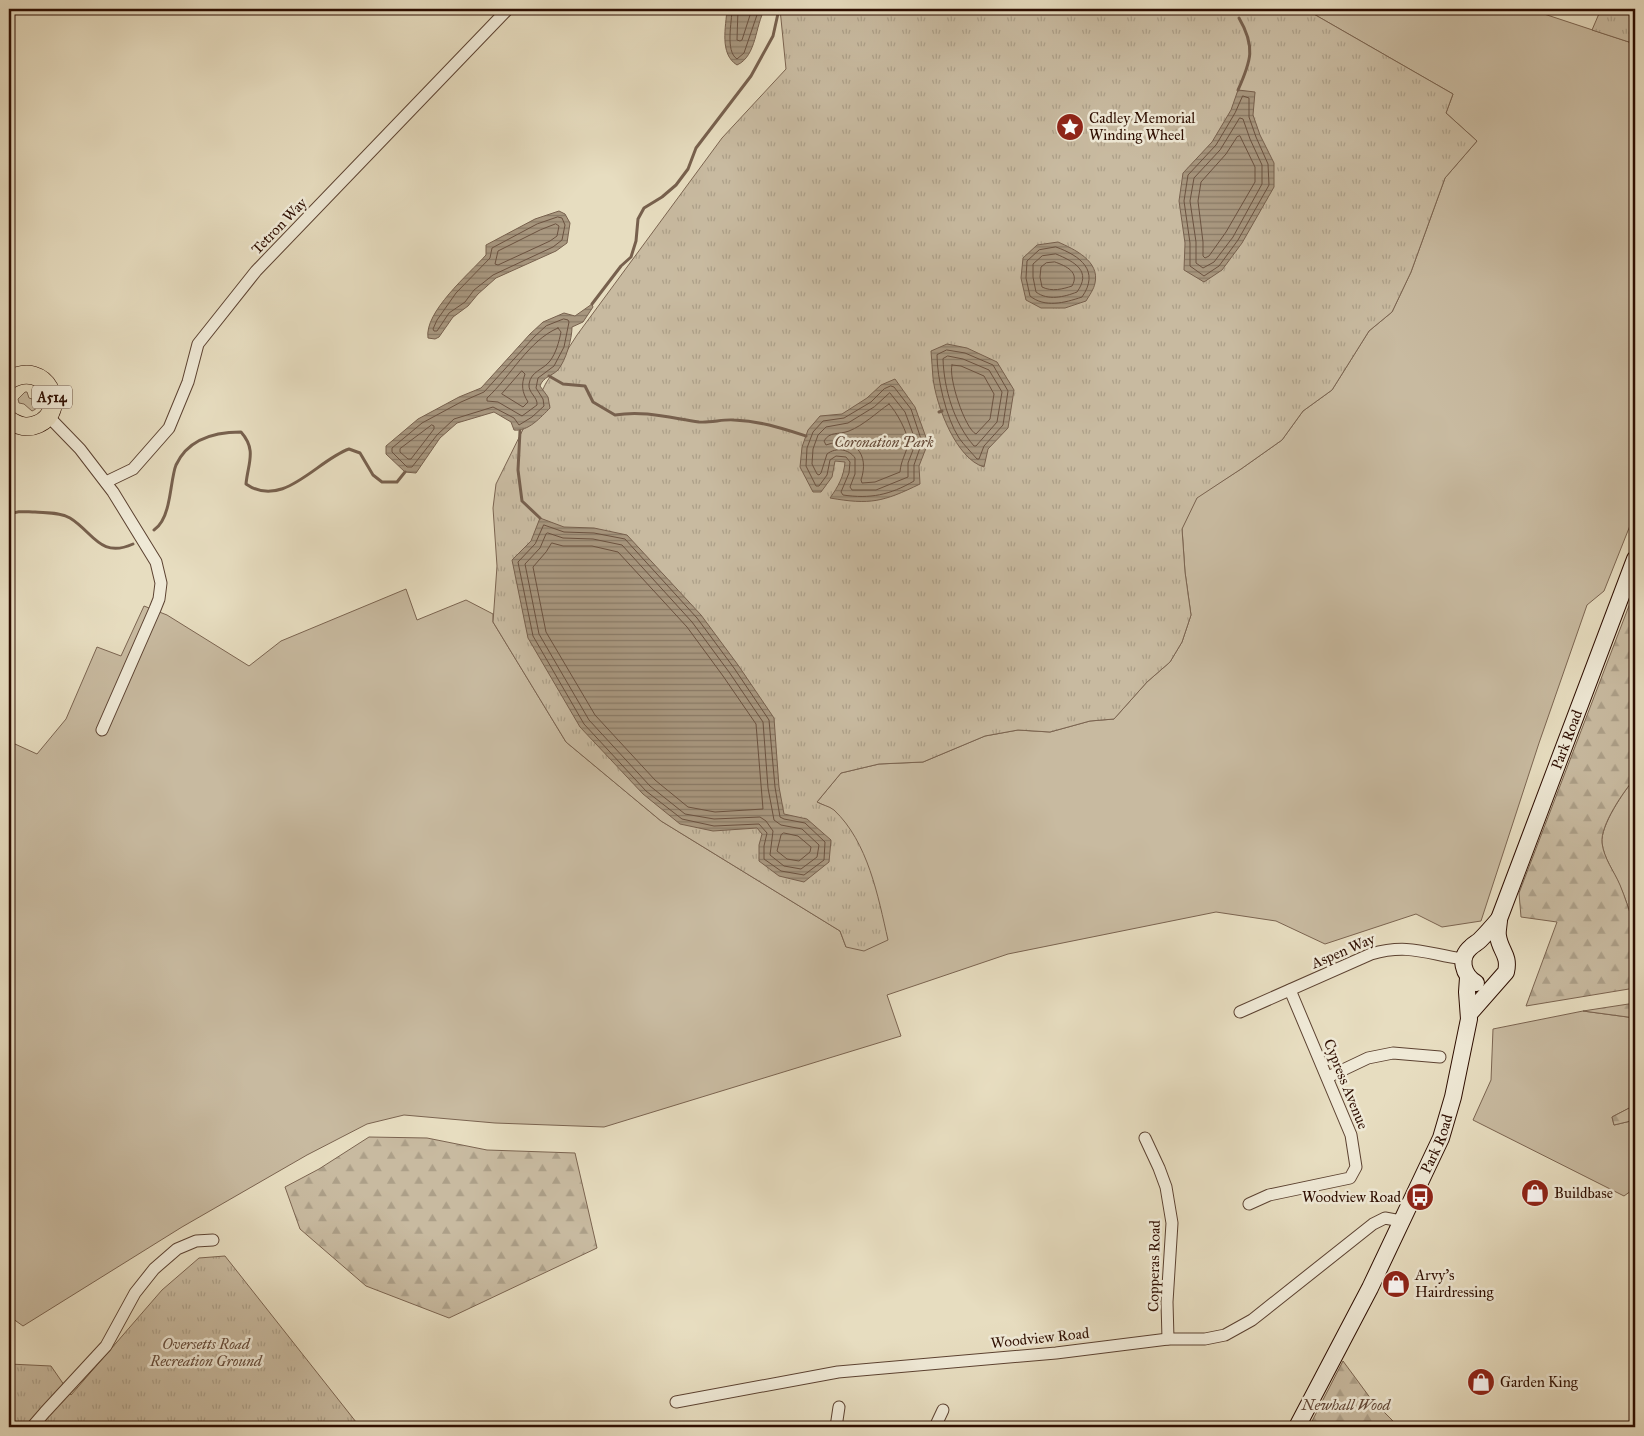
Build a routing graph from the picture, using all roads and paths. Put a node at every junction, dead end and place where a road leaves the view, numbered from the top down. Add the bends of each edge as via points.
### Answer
1 (508, 9) edge
2 (9, 380) edge
3 (48, 416) junction
4 (11, 425) edge
5 (106, 482) junction
6 (1635, 559) edge
7 (102, 730) dead end
8 (1499, 920) junction
9 (1477, 943) junction
10 (1504, 950) junction
11 (1463, 959) junction
12 (1468, 978) junction
13 (1495, 983) junction
14 (1290, 990) junction
15 (1240, 1012) dead end
16 (1470, 1012) junction
17 (1440, 1057) dead end
18 (1328, 1077) junction
19 (1146, 1138) dead end
20 (1249, 1204) dead end
21 (1401, 1221) junction
22 (213, 1240) dead end
23 (1168, 1339) junction
24 (676, 1402) dead end
25 (839, 1407) dead end
26 (943, 1410) dead end
27 (32, 1427) edge
28 (836, 1427) edge
29 (935, 1427) edge
30 (1297, 1427) edge

1 - 5 street, Tetron Way via 256,271 198,344 188,382 169,428 133,469
2 - 3 main road, A514 via 24,374 41,378 50,388 53,398
3 - 4 main road, A514 via 33,426
3 - 5 street
5 - 7 street via 156,562 161,583 157,604
6 - 8 main road, Park Road
8 - 9 main road, Park Road
8 - 10 main road, Park Road via 1498,937
9 - 10 main road via 1491,942
9 - 11 main road, Park Road
10 - 13 main road, Park Road via 1506,972
11 - 12 main road, Park Road
11 - 14 street, Aspen Way via 1404,948 1388,949
12 - 13 main road via 1480,985
12 - 16 main road, Park Road
13 - 16 main road, Park Road
14 - 15 street, Aspen Way
14 - 18 street, Cypress Avenue
16 - 21 main road, Park Road via 1441,1138
17 - 18 street via 1393,1053 1368,1058
18 - 20 street, Cypress Avenue via 1352,1135 1356,1167 1350,1178 1269,1195
19 - 23 street, Copperas Road via 1166,1187 1172,1222
21 - 23 street, Woodview Road via 1385,1218 1373,1224 1239,1329 1225,1336 1205,1339
21 - 30 main road, Park Road via 1370,1288
22 - 27 street via 196,1241 177,1249 154,1269 135,1292 106,1346
23 - 24 street, Woodview Road via 1056,1353 838,1372
25 - 28 street
26 - 29 street

